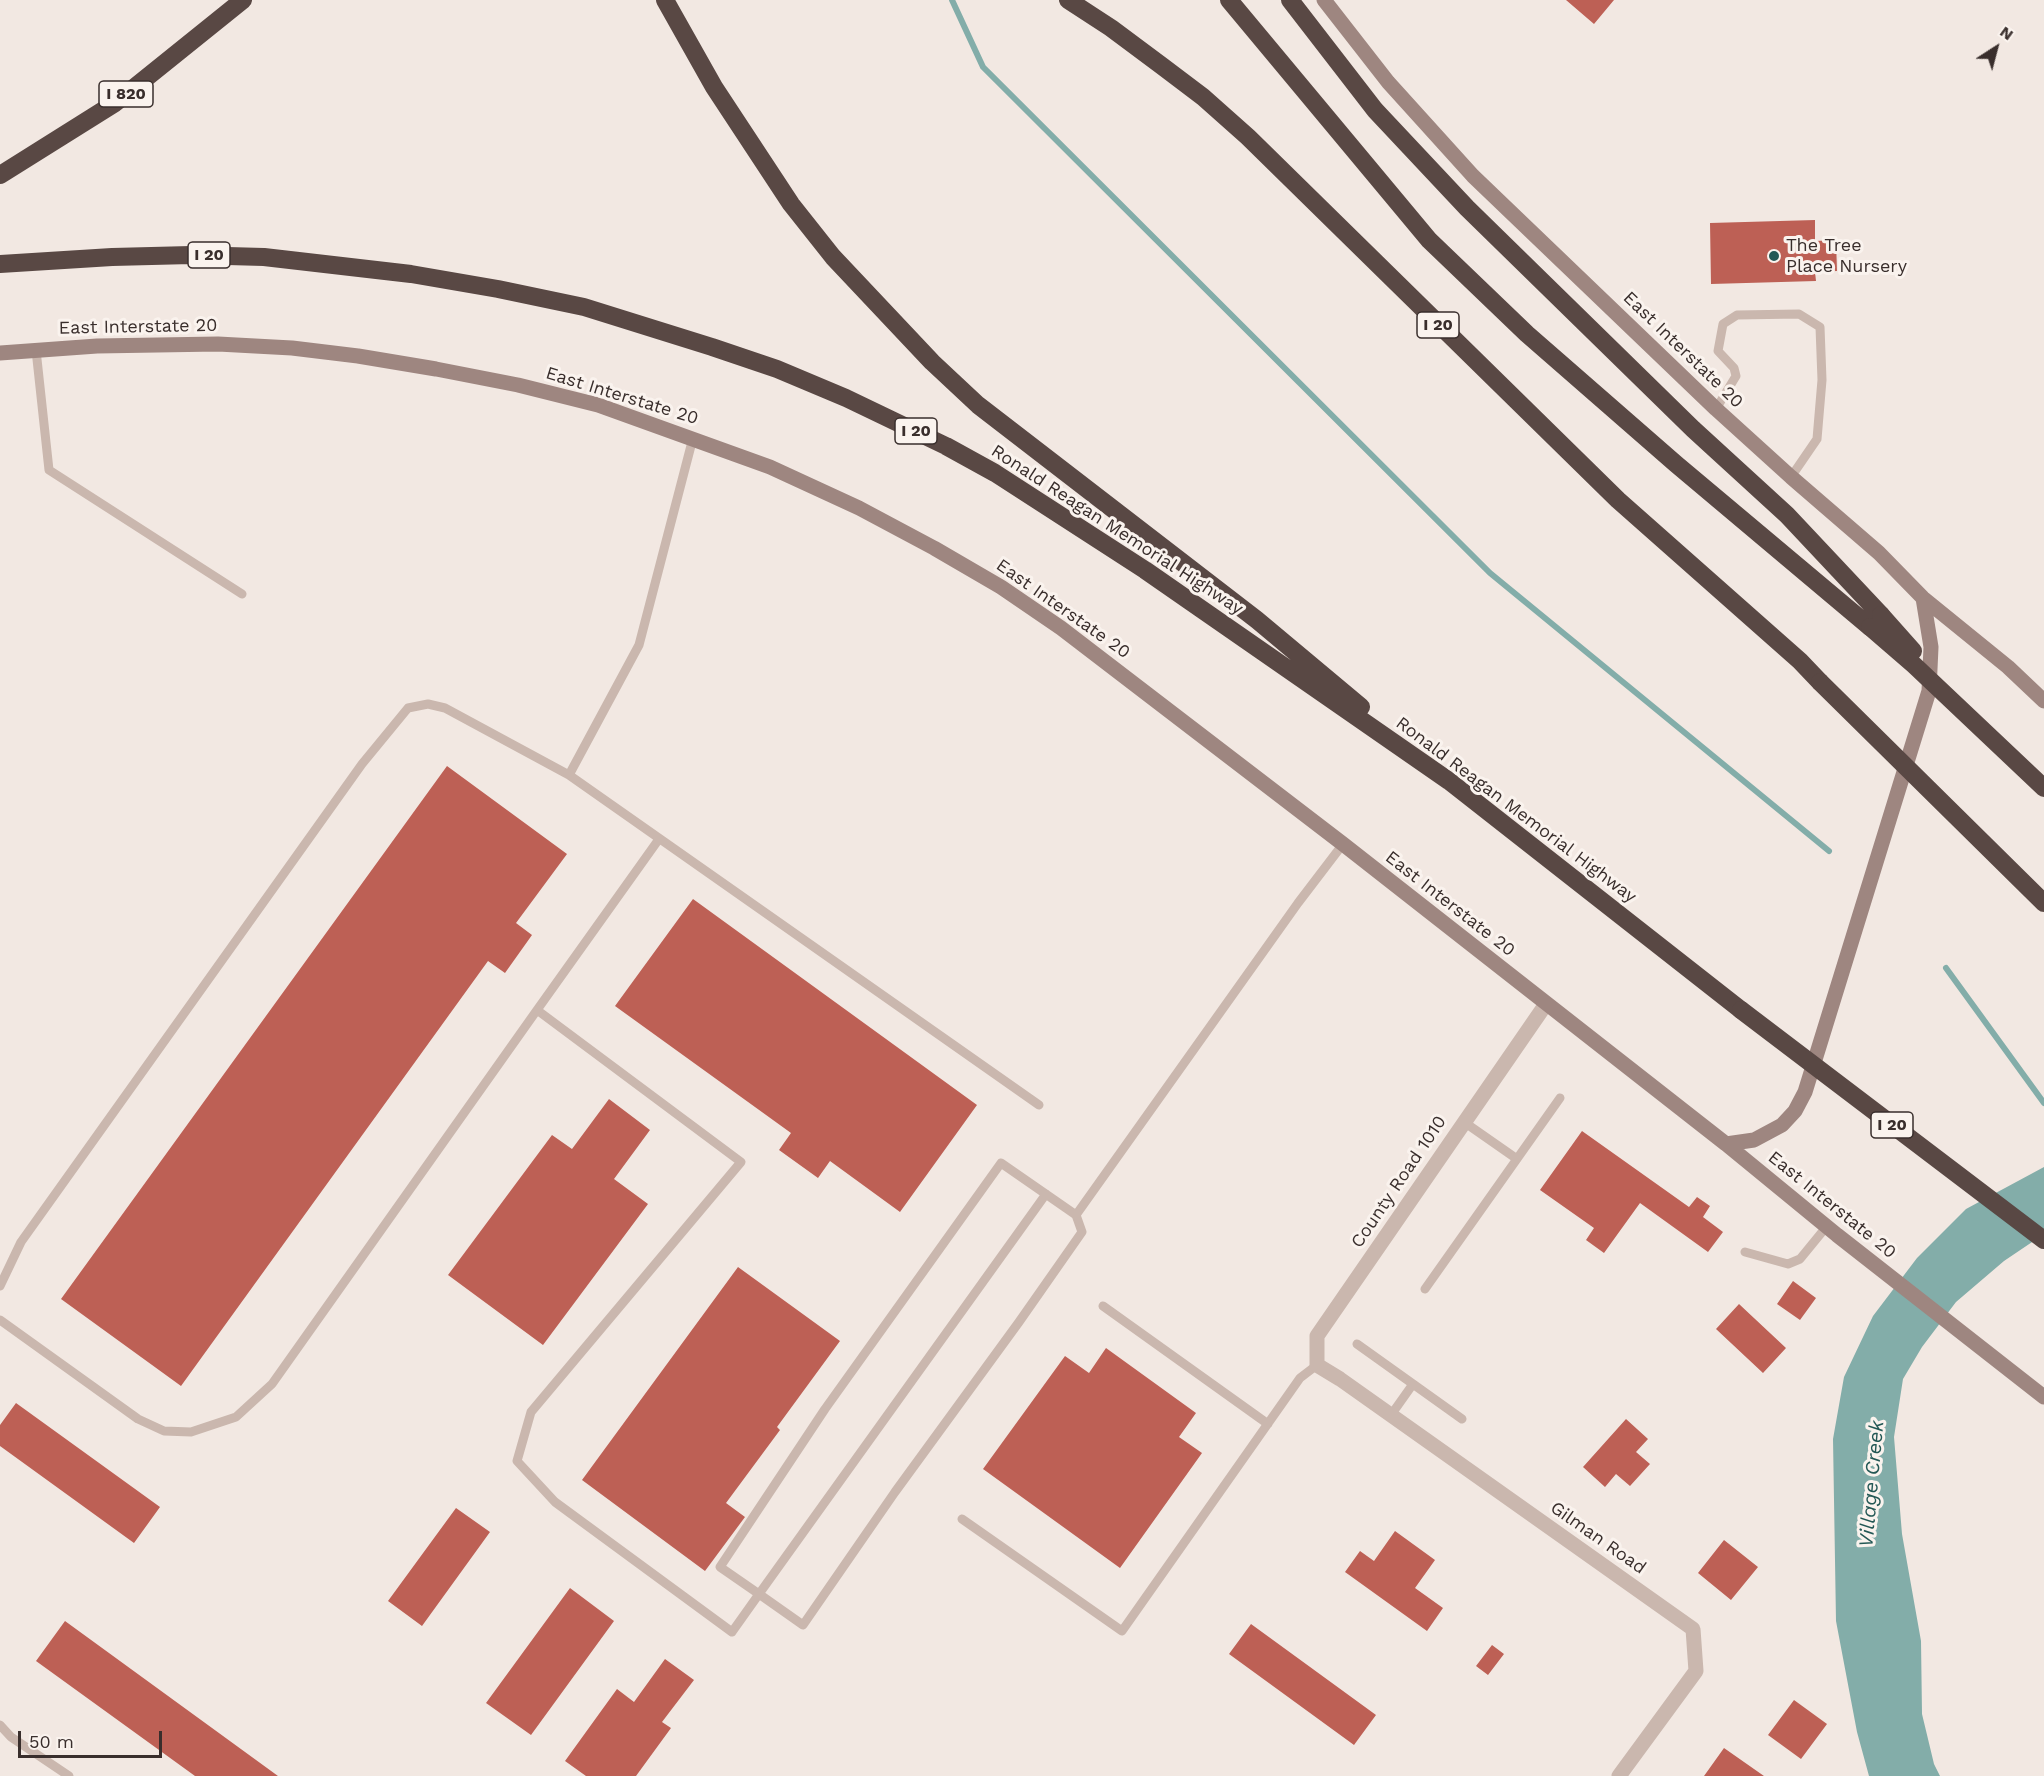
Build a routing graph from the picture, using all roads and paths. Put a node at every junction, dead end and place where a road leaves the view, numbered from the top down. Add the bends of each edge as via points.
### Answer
1 (243, 0) edge
2 (665, 0) edge
3 (1068, 0) edge
4 (1229, 0) edge
5 (1290, 0) edge
6 (1324, 0) edge
7 (0, 175) edge
8 (0, 264) edge
9 (36, 350) junction
10 (0, 353) edge
11 (1716, 409) junction
12 (693, 438) junction
13 (1791, 477) junction
14 (242, 594) dead end
15 (1923, 598) junction
16 (1876, 621) junction
17 (2044, 701) edge
18 (569, 775) junction
19 (1449, 782) junction
20 (2044, 788) edge
21 (659, 839) junction
22 (1343, 844) junction
23 (2044, 903) edge
24 (1545, 1004) junction
25 (537, 1010) junction
26 (1560, 1098) dead end
27 (1039, 1105) dead end
28 (1464, 1122) junction
29 (1726, 1144) junction
30 (1517, 1158) junction
31 (1046, 1194) junction
32 (1076, 1215) junction
33 (1832, 1231) junction
34 (2044, 1240) edge
35 (1745, 1252) dead end
36 (0, 1286) edge
37 (1425, 1289) dead end
38 (1102, 1306) dead end
39 (0, 1320) edge
40 (1357, 1344) dead end
41 (1317, 1365) junction
42 (1413, 1384) junction
43 (2044, 1397) edge
44 (1391, 1415) junction
45 (1462, 1419) dead end
46 (1268, 1424) junction
47 (962, 1519) dead end
48 (759, 1594) junction
49 (0, 1725) edge
50 (69, 1776) edge
51 (1619, 1776) edge

1 - 7 highway, I 820 via 114,104
2 - 19 highway via 714,87 791,204 833,258 932,362 978,405 1257,620
3 - 23 highway, I 20, bridge via 1203,97 1248,137 1618,500 1800,662
4 - 16 highway via 1429,240 1527,334 1676,464
5 - 16 highway via 1375,110 1570,311 1786,515
6 - 11 main road, East Interstate 20 via 1388,82 1473,176
8 - 19 highway, Ronald Reagan Memorial Highway / I 20 via 191,255 305,261 422,276 584,307 777,369 846,398 996,472 1145,570
9 - 10 main road, East Interstate 20
9 - 12 main road, East Interstate 20 via 218,344 358,356 518,385 598,405
9 - 14 lane via 49,470
11 - 13 main road, East Interstate 20
11 - 13 lane via 1736,376 1734,368 1718,351 1723,324 1737,315 1799,314 1820,327 1822,380 1817,439
12 - 18 lane via 639,645
12 - 22 main road, East Interstate 20 via 770,467 859,508 1002,588 1061,628
13 - 15 main road, East Interstate 20 via 1879,552
15 - 17 main road, East Interstate 20
15 - 29 main road via 1930,647 1929,691 1805,1092 1782,1125 1754,1140
16 - 20 highway, bridge via 1914,665
18 - 21 lane
18 - 36 lane via 445,708 428,704 408,708 362,764 21,1242
19 - 34 highway, Ronald Reagan Memorial Highway / I 20, bridge
21 - 25 lane
21 - 27 lane
22 - 24 main road, East Interstate 20
22 - 32 lane
24 - 28 street, County Road 1010
24 - 29 main road, East Interstate 20
25 - 39 lane via 272,1384 236,1417 191,1432 164,1431 138,1419
25 - 48 lane via 741,1162 531,1412 517,1461 555,1502 732,1632
26 - 30 lane
28 - 30 lane
28 - 41 street, County Road 1010 via 1317,1336
29 - 33 main road, East Interstate 20
30 - 37 lane
31 - 32 lane
31 - 48 lane
31 - 48 lane via 1001,1163 825,1409 720,1568
32 - 48 lane via 1082,1232 803,1625
33 - 35 lane via 1800,1259 1788,1263
33 - 43 main road, East Interstate 20
38 - 46 lane
40 - 42 lane
41 - 44 street, Gilman Road
41 - 46 lane via 1300,1378
42 - 44 lane
42 - 45 lane
44 - 51 street, Gilman Road via 1693,1629 1696,1671
46 - 47 lane via 1122,1631
49 - 50 lane via 11,1737

